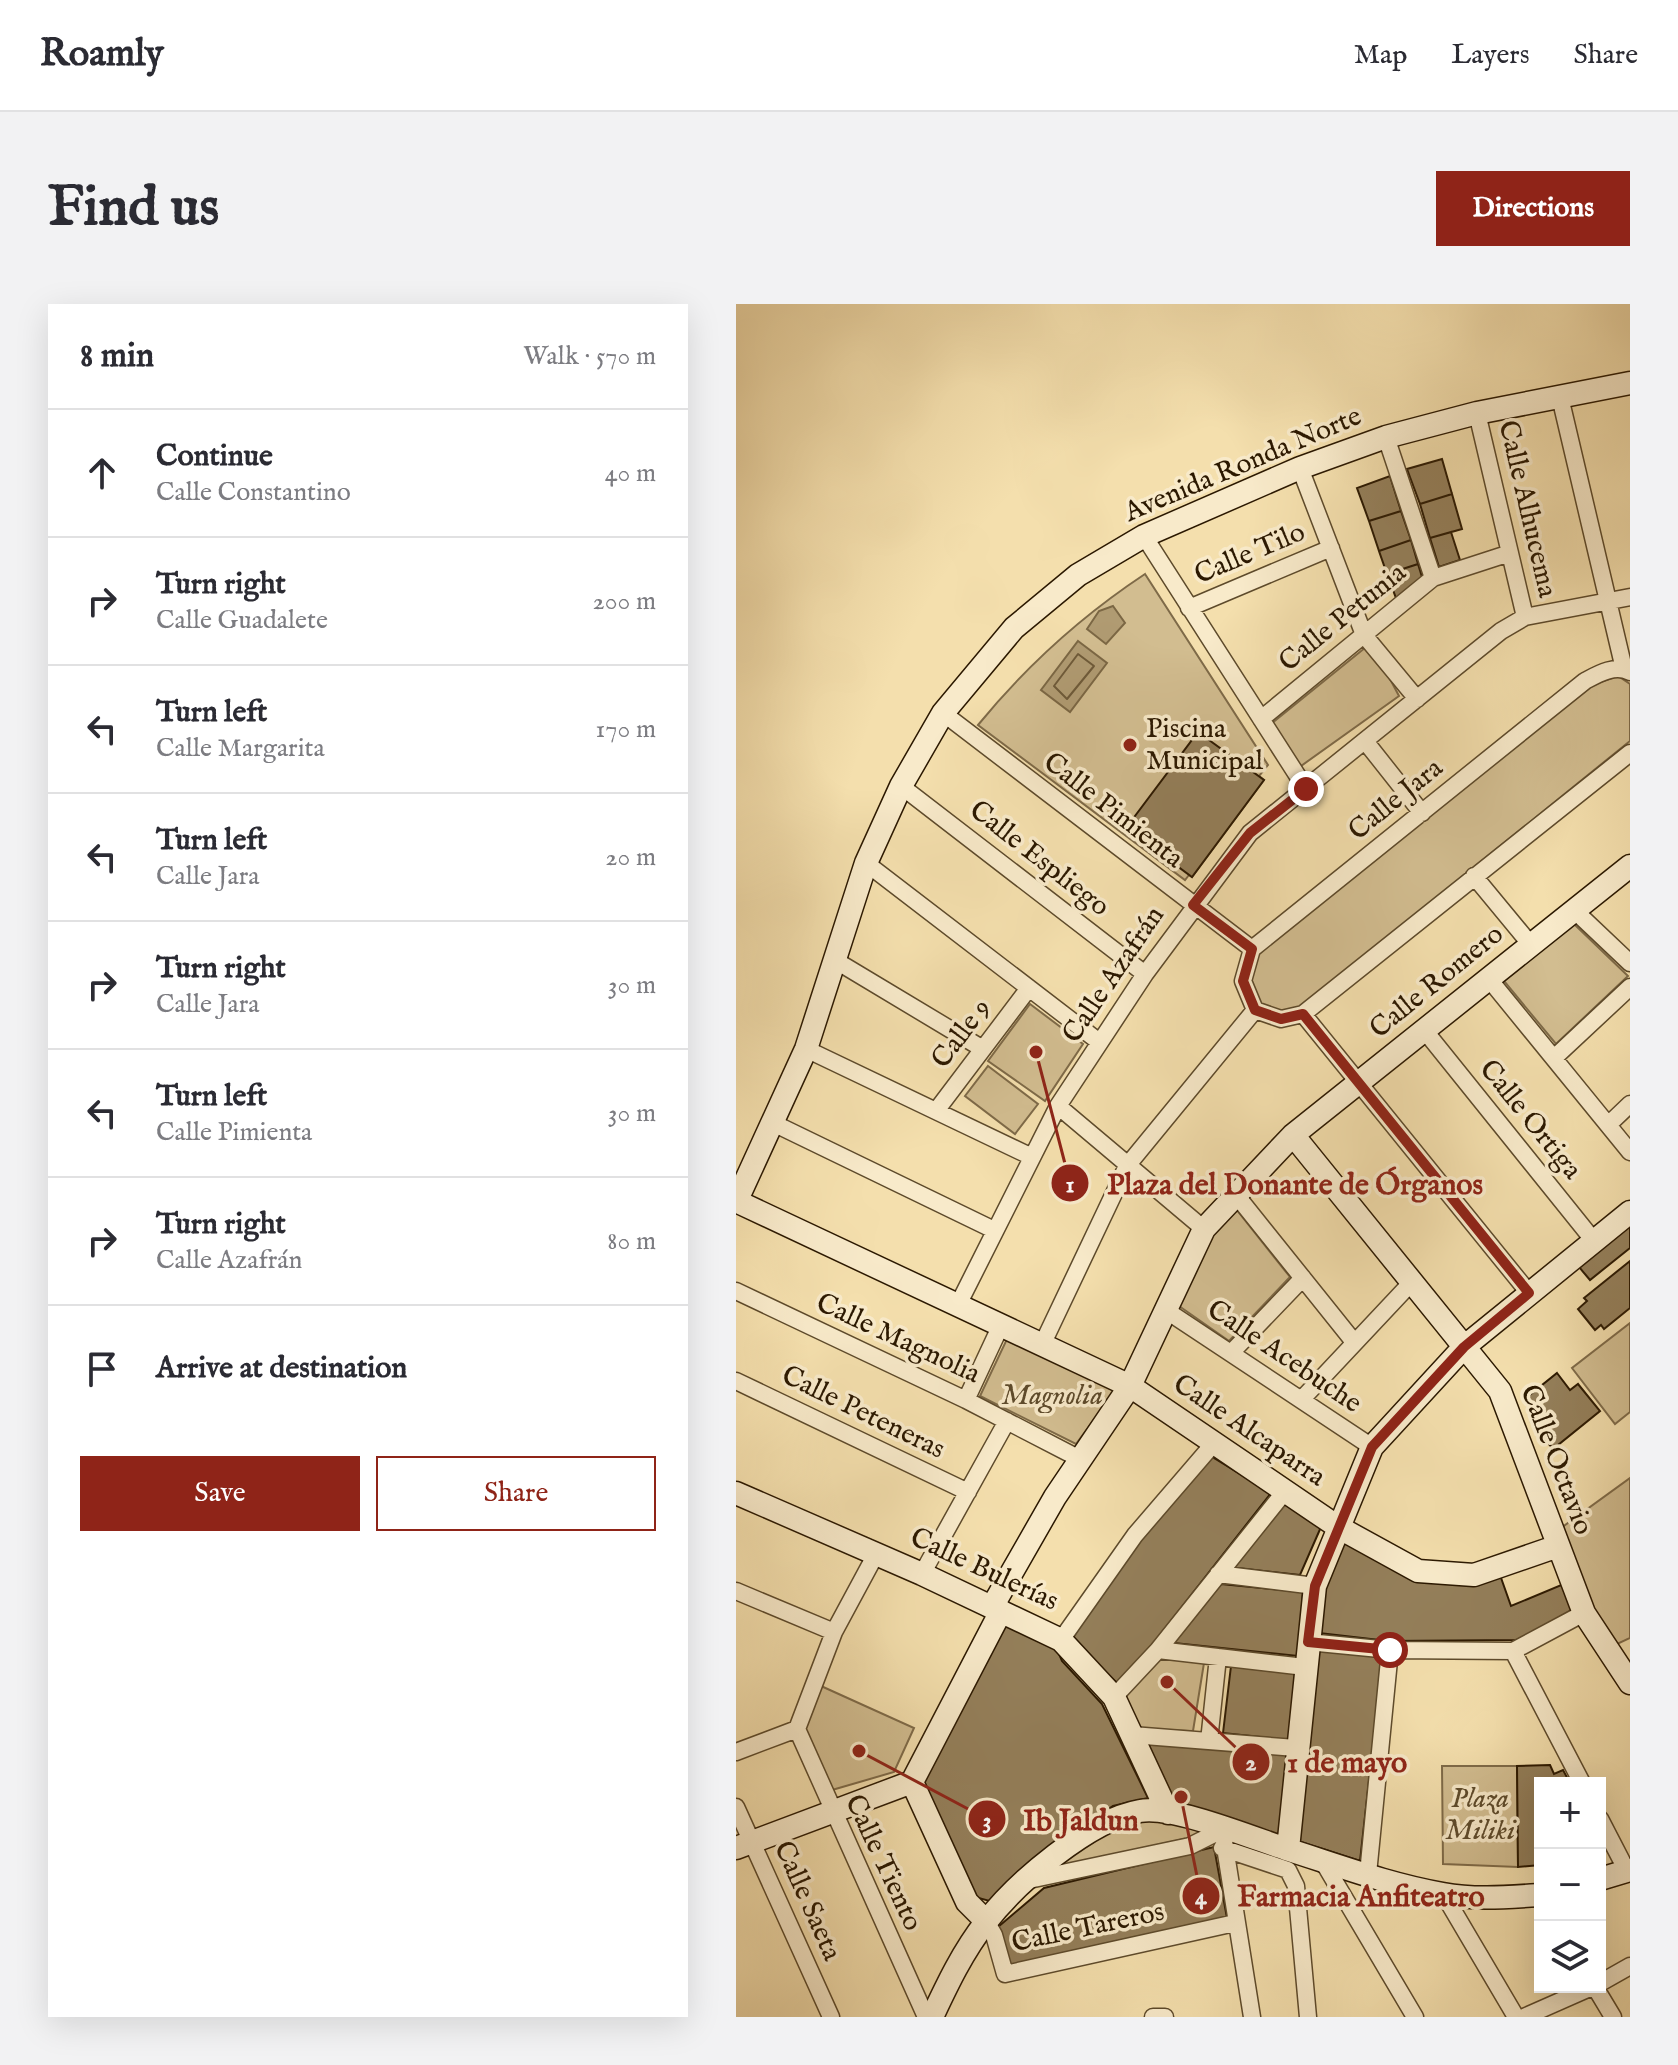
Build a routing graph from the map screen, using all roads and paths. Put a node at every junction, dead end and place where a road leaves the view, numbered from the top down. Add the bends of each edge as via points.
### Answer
1 (1630, 383) edge
2 (1560, 397) junction
3 (1477, 413) junction
4 (1386, 437) junction
5 (1300, 468) junction
6 (1144, 536) junction
7 (1331, 548) junction
8 (1510, 553) junction
9 (1433, 578) junction
10 (1630, 597) edge
11 (1608, 601) junction
12 (1189, 608) junction
13 (1525, 617) junction
14 (1364, 635) junction
15 (1627, 671) edge
16 (1417, 699) junction
17 (943, 713) junction
18 (1261, 719) junction
19 (1365, 741) junction
20 (1630, 753) edge
21 (901, 786) junction
22 (1306, 789) junction
23 (1422, 813) junction
24 (866, 863) junction
25 (1630, 866) edge
26 (1474, 876) junction
27 (1193, 905) junction
28 (1574, 910) junction
29 (1531, 945) junction
30 (1252, 949) junction
31 (833, 959) junction
32 (1630, 963) edge
33 (1145, 974) junction
34 (1489, 979) junction
35 (1630, 987) edge
36 (1029, 988) junction
37 (1255, 1010) junction
38 (1303, 1014) junction
39 (1425, 1031) junction
40 (1098, 1041) junction
41 (806, 1049) junction
42 (983, 1049) junction
43 (1554, 1058) junction
44 (1360, 1083) junction
45 (1630, 1104) edge
46 (1058, 1106) junction
47 (936, 1111) junction
48 (773, 1123) junction
49 (1608, 1125) junction
50 (1293, 1135) junction
51 (1630, 1152) edge
52 (1030, 1156) junction
53 (1127, 1166) junction
54 (1237, 1196) junction
55 (736, 1201) edge
56 (1630, 1212) edge
57 (1204, 1229) junction
58 (994, 1230) junction
59 (1594, 1241) junction
60 (1303, 1278) junction
61 (1411, 1283) junction
62 (736, 1291) edge
63 (1529, 1293) junction
64 (958, 1305) junction
65 (1167, 1311) junction
66 (1001, 1325) junction
67 (1354, 1342) junction
68 (1043, 1343) junction
69 (1464, 1347) junction
70 (1231, 1353) junction
71 (736, 1381) edge
72 (1130, 1386) junction
73 (1302, 1399) junction
74 (966, 1400) junction
75 (1007, 1421) junction
76 (1215, 1442) junction
77 (1372, 1447) junction
78 (1080, 1459) junction
79 (1286, 1490) junction
80 (968, 1492) junction
81 (736, 1493) edge
82 (1338, 1527) junction
83 (1558, 1546) junction
84 (876, 1554) junction
85 (922, 1574) junction
86 (1218, 1574) junction
87 (1315, 1586) junction
88 (736, 1591) edge
89 (996, 1609) junction
90 (1584, 1613) junction
91 (834, 1632) junction
92 (1061, 1640) junction
93 (1308, 1642) junction
94 (1158, 1650) junction
95 (1390, 1650) junction
96 (1513, 1651) junction
97 (1218, 1657) junction
98 (1623, 1659) edge
99 (1305, 1667) junction
100 (1630, 1683) edge
101 (1114, 1697) junction
102 (797, 1729) junction
103 (1132, 1735) junction
104 (1209, 1741) junction
105 (1296, 1748) junction
106 (736, 1752) edge
107 (1579, 1777) edge
108 (912, 1782) junction
109 (736, 1807) edge
110 (831, 1812) junction
111 (1168, 1813) junction
112 (1606, 1830) edge
113 (1224, 1838) junction
114 (744, 1845) edge
115 (1288, 1849) junction
116 (1322, 1860) junction
117 (1629, 1871) edge
118 (1368, 1874) junction
119 (1606, 1877) edge
120 (1029, 1880) junction
121 (1444, 1895) junction
122 (1534, 1895) edge
123 (986, 1921) junction
124 (1235, 1923) junction
125 (1630, 1966) edge
126 (1606, 1980) edge
127 (1580, 1993) edge
128 (1598, 1993) edge
129 (831, 2017) edge
130 (929, 2017) edge
131 (1252, 2017) edge
132 (1308, 2017) edge
133 (1415, 2017) edge
134 (1516, 2017) edge
135 (1524, 2017) edge
136 (1613, 2017) edge

1 - 2 street, Avenida Ronda Norte
2 - 3 street, Avenida Ronda Norte
2 - 11 street
3 - 4 street, Avenida Ronda Norte
3 - 8 street, Calle Alhucema
4 - 5 street, Avenida Ronda Norte
4 - 9 street
5 - 6 street, Avenida Ronda Norte
5 - 7 street
6 - 12 street
6 - 17 street, Avenida Ronda Norte via 1078,575 1014,628
7 - 12 street, Calle Tilo
7 - 14 street
8 - 9 street, Calle Petunia
8 - 13 street, Calle Alhucema
9 - 14 street, Calle Petunia
10 - 11 street, Calle Azafrán
11 - 13 street, Calle Azafrán
11 - 15 street
12 - 18 street
13 - 16 street, Calle Azafrán
14 - 16 street
14 - 18 street, Calle Petunia
15 - 23 street, Calle Jara via 1602,671 1585,681
16 - 19 street, Calle Azafrán
17 - 21 street, Avenida Ronda Norte
17 - 27 street, Calle Pimienta
18 - 22 street
19 - 22 street, Calle Azafrán
19 - 23 street
20 - 26 street
21 - 24 street, Avenida Ronda Norte
21 - 33 street, Calle Espliego
22 - 27 street, Calle Azafrán via 1250,833
23 - 30 street, Calle Jara
24 - 31 street, Avenida Ronda Norte
24 - 36 street
25 - 28 street, Calle Romero
26 - 29 street
26 - 38 street
27 - 30 street, Calle Pimienta
27 - 33 street, Calle Azafrán
28 - 29 street, Calle Romero
28 - 32 street
29 - 34 street, Calle Romero
30 - 37 street via 1243,981
31 - 41 street, Avenida Ronda Norte
31 - 42 street
33 - 40 street, Calle Azafrán
34 - 39 street, Calle Romero
34 - 43 street
35 - 43 street
36 - 40 street
36 - 42 street, Calle 9
37 - 38 street via 1281,1019
37 - 53 street
38 - 44 street
39 - 44 street, Calle Romero
39 - 59 street, Calle Ortiga
40 - 46 street, Calle Azafrán
41 - 47 street
41 - 48 street, Avenida Ronda Norte
42 - 47 street, Calle 9
43 - 49 street
44 - 50 street, Calle Romero
44 - 63 street
45 - 49 street
46 - 52 street, Calle Azafrán
46 - 53 street
47 - 52 street
48 - 55 street, Avenida Ronda Norte
48 - 58 street
49 - 51 street
50 - 54 street, Calle Romero
50 - 61 street, Calle Octavio
52 - 58 street, Calle Azafrán
53 - 57 street
53 - 68 street
54 - 57 street, Calle Romero
54 - 60 street
55 - 64 street, Calle Alcaparra
56 - 59 street
57 - 65 street, Calle Romero
58 - 64 street, Calle Azafrán
59 - 63 street
60 - 67 street
60 - 70 street
61 - 67 street
61 - 69 street, Calle Octavio
62 - 74 street, Calle Magnolia
63 - 69 street
64 - 66 street, Calle Alcaparra
65 - 70 street, Calle Acebuche
65 - 72 street, Calle Romero
66 - 68 street, Calle Alcaparra
66 - 74 street
67 - 73 street
68 - 72 street, Calle Alcaparra
69 - 77 street
69 - 83 street, Calle Octavio via 1500,1391
70 - 73 street, Calle Acebuche
71 - 80 street, Calle Peteneras
72 - 76 street, Calle Alcaparra
72 - 78 street, Calle Romero
73 - 77 street, Calle Acebuche
74 - 75 street, Calle Magnolia
75 - 78 street, Calle Magnolia
75 - 80 street
76 - 79 street, Calle Alcaparra
76 - 92 street via 1135,1535
77 - 82 street
78 - 89 street, Calle Romero
79 - 82 street, Calle Alcaparra
79 - 86 street
80 - 85 street
81 - 84 street, Calle Bulerías
82 - 83 street, Calle Alcaparra via 1418,1571 1474,1575
82 - 87 street
83 - 90 street, Calle Octavio
84 - 85 street, Calle Bulerías
84 - 91 street
85 - 89 street, Calle Bulerías
86 - 87 street
86 - 94 street
87 - 93 street
88 - 91 street
89 - 92 street, Calle Bulerías
89 - 108 street, Calle Romero
90 - 96 street
90 - 98 street, Calle Octavio
91 - 102 street
92 - 101 street, Calle Bulerías
93 - 95 street
93 - 99 street
94 - 97 street
94 - 101 street
95 - 96 street
95 - 118 street
96 - 107 street
97 - 99 street
97 - 104 street
98 - 100 street, Calle Octavio
99 - 105 street
101 - 103 street, Calle Bulerías
102 - 106 street
102 - 110 street, Calle Tiento
103 - 104 street
103 - 111 street, Calle Bulerías
104 - 105 street
105 - 115 street
108 - 110 street
108 - 123 street via 967,1902
109 - 114 street, Calle Saeta
110 - 114 street
110 - 130 street, Calle Tiento
111 - 113 street
111 - 120 street via 1142,1810 1105,1822 1059,1851
112 - 117 street
113 - 115 street
113 - 120 street
113 - 124 street
113 - 132 street via 1288,1870 1296,1886
114 - 129 street, Calle Saeta
115 - 116 street
116 - 118 street
116 - 133 street
117 - 119 street
118 - 121 street
120 - 123 street
121 - 122 street
121 - 134 street
123 - 124 street, Calle Tareros via 1005,1974
123 - 130 street
124 - 131 street
125 - 126 street
127 - 135 street
128 - 136 street

